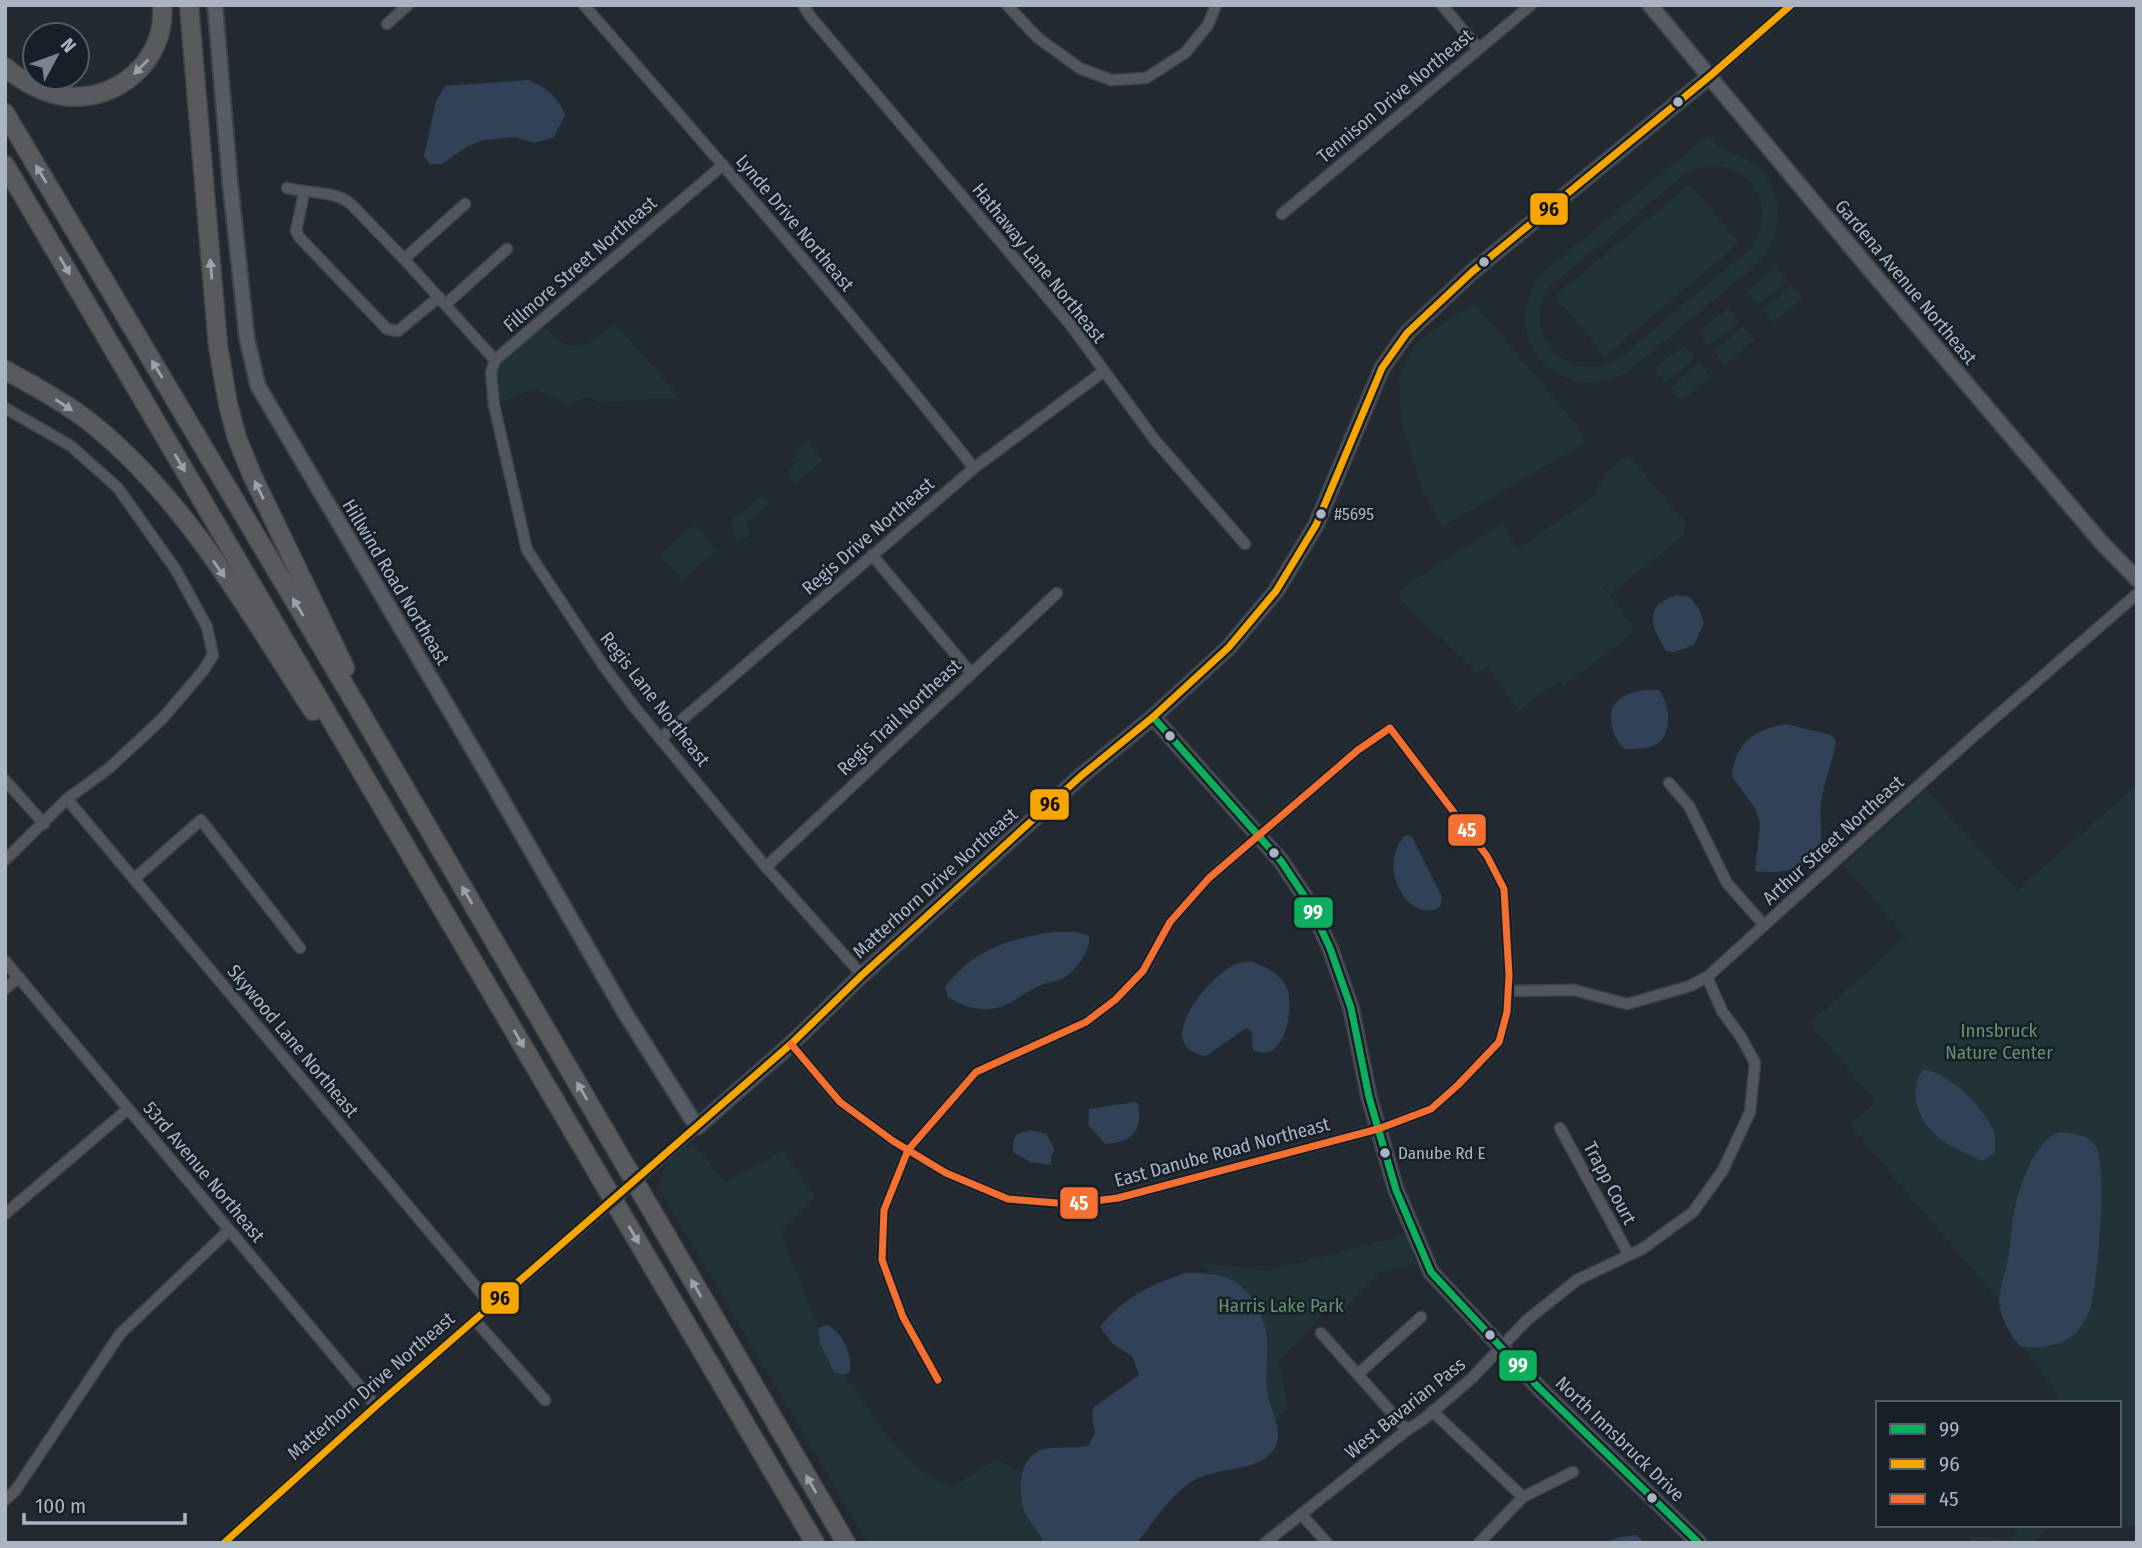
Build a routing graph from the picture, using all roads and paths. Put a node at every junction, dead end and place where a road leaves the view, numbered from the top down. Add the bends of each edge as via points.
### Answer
1 (162, 5) edge
2 (189, 5) edge
3 (215, 5) edge
4 (408, 5) edge
5 (584, 5) edge
6 (803, 5) edge
7 (1007, 5) edge
8 (1216, 5) edge
9 (1441, 5) edge
10 (1531, 5) edge
11 (1650, 5) edge
12 (1791, 5) edge
13 (387, 24) dead end
14 (1478, 48) junction
15 (5, 67) edge
16 (1710, 76) junction
17 (5, 113) edge
18 (723, 164) junction
19 (5, 165) edge
20 (5, 172) edge
21 (287, 188) dead end
22 (304, 193) junction
23 (465, 204) dead end
24 (1282, 214) dead end
25 (49, 240) junction
26 (507, 249) dead end
27 (404, 258) junction
28 (442, 300) junction
29 (495, 360) junction
30 (5, 370) edge
31 (1104, 370) junction
32 (5, 408) edge
33 (974, 468) junction
34 (1245, 544) dead end
35 (872, 555) junction
36 (2137, 579) edge
37 (1056, 593) dead end
38 (2137, 594) edge
39 (971, 673) junction
40 (358, 708) junction
41 (1153, 717) junction
42 (662, 737) junction
43 (5, 780) edge
44 (1669, 783) dead end
45 (67, 799) junction
46 (44, 824) junction
47 (1258, 836) junction
48 (5, 860) edge
49 (766, 867) junction
50 (134, 880) junction
51 (1764, 925) junction
52 (300, 948) dead end
53 (5, 961) edge
54 (862, 975) junction
55 (19, 977) junction
56 (1707, 977) junction
57 (5, 989) edge
58 (1508, 991) junction
59 (497, 1002) junction
60 (791, 1044) junction
61 (128, 1109) junction
62 (698, 1127) junction
63 (1560, 1128) dead end
64 (1378, 1129) junction
65 (908, 1150) junction
66 (5, 1214) edge
67 (229, 1230) junction
68 (1629, 1255) junction
69 (492, 1306) junction
70 (1421, 1317) dead end
71 (475, 1320) junction
72 (1321, 1333) dead end
73 (1500, 1347) junction
74 (1358, 1374) junction
75 (937, 1380) dead end
76 (545, 1400) dead end
77 (376, 1406) junction
78 (1432, 1411) junction
79 (1407, 1430) junction
80 (1573, 1472) dead end
81 (1522, 1497) junction
82 (5, 1500) edge
83 (1302, 1514) junction
84 (224, 1543) edge
85 (815, 1543) edge
86 (846, 1543) edge
87 (1265, 1543) edge
88 (1327, 1543) edge
89 (1479, 1543) edge
90 (1699, 1543) edge

1 -> 15 highway via 159,36 150,57 110,90 61,96 36,87
40 -> 2 highway via 342,659 252,475 228,404 218,346
3 - 62 street, Hillwind Road Northeast via 244,314 258,386 625,1013
4 - 13 street
5 - 18 street, Lynde Drive Northeast
6 - 31 street, Hathaway Lane Northeast
7 - 8 street via 1038,38 1081,69 1112,80 1146,79 1185,52 1208,25
9 - 14 street
10 - 14 street, Tennison Drive Northeast
11 - 16 street, Gardena Avenue Northeast
12 - 16 street
14 - 24 street, Tennison Drive Northeast
16 - 36 street, Gardena Avenue Northeast
16 - 41 street, Matterhorn Drive Northeast via 1472,272 1407,333 1382,368 1316,525 1276,591 1229,647
40 -> 17 highway
18 - 29 street, Fillmore Street Northeast
18 - 33 street, Lynde Drive Northeast
19 - 25 highway
20 - 25 highway
21 - 22 street
22 - 27 street via 343,197
22 - 28 street via 296,230 300,238 387,329 398,331
23 - 27 street
25 -> 59 highway
26 - 28 street
27 - 28 street
28 - 29 street
29 - 42 street, Regis Lane Northeast via 491,373 494,405 527,550 603,665
30 -> 59 highway via 95,427 180,515 252,616
31 - 33 street, Regis Drive Northeast
31 - 34 street, Hathaway Lane Northeast via 1153,439
32 - 45 street via 71,446 118,488 176,570 207,627 213,655 162,719
33 - 35 street, Regis Drive Northeast
35 - 39 street
35 - 42 street, Regis Drive Northeast
37 - 39 street, Regis Trail Northeast
38 - 51 street, Arthur Street Northeast
39 - 49 street, Regis Trail Northeast
86 -> 40 highway
41 - 47 street, North Innsbruck Drive
41 - 54 street, Matterhorn Drive Northeast via 1081,776
42 - 49 street, Regis Lane Northeast
43 - 46 street
44 - 51 street via 1689,806 1727,883
45 - 46 street
45 - 50 street, Skywood Lane Northeast
46 - 48 street
47 - 58 street, East Danube Road Northeast via 1390,728 1487,856 1504,889
47 - 64 street, North Innsbruck Drive via 1309,903 1330,948 1351,1008
47 - 65 street via 1209,878 1170,922 1143,971 1115,1000 1086,1022 976,1072
49 - 54 street, Regis Lane Northeast
50 - 52 street via 201,820
50 - 69 street, Skywood Lane Northeast
51 - 56 street, Arthur Street Northeast
53 - 55 street, 53rd Avenue Northeast
54 - 60 street, Matterhorn Drive Northeast
55 - 57 street
55 - 61 street, 53rd Avenue Northeast
56 - 58 street, Arthur Street Northeast via 1627,1004 1574,990
56 - 68 street, West Bavarian Pass via 1755,1063 1750,1112 1723,1170 1693,1212
58 - 64 street, East Danube Road Northeast via 1499,1042 1458,1086 1431,1109
59 -> 85 highway
60 - 62 street, Matterhorn Drive Northeast
60 - 65 street, East Danube Road Northeast via 840,1102
61 - 66 street
61 - 67 street, 53rd Avenue Northeast
62 - 69 street, Matterhorn Drive Northeast, bridge
63 - 68 street, Trapp Court
64 - 65 street, East Danube Road Northeast via 1130,1195 1070,1204 1008,1199 946,1173
64 - 73 street, North Innsbruck Drive via 1396,1190 1431,1272
65 - 75 street via 884,1210 883,1260 903,1317
67 - 77 street, 53rd Avenue Northeast
67 - 82 street via 120,1334
68 - 73 street, West Bavarian Pass via 1577,1280
69 - 71 street, Matterhorn Drive Northeast
70 - 74 street
71 - 76 street
71 - 77 street, Matterhorn Drive Northeast
72 - 74 street
73 - 78 street, West Bavarian Pass
73 - 90 street, North Innsbruck Drive
74 - 79 street
77 - 84 street, Matterhorn Drive Northeast
78 - 79 street, West Bavarian Pass
78 - 81 street
79 - 83 street, West Bavarian Pass
80 - 81 street
81 - 89 street
83 - 87 street, West Bavarian Pass
83 - 88 street

